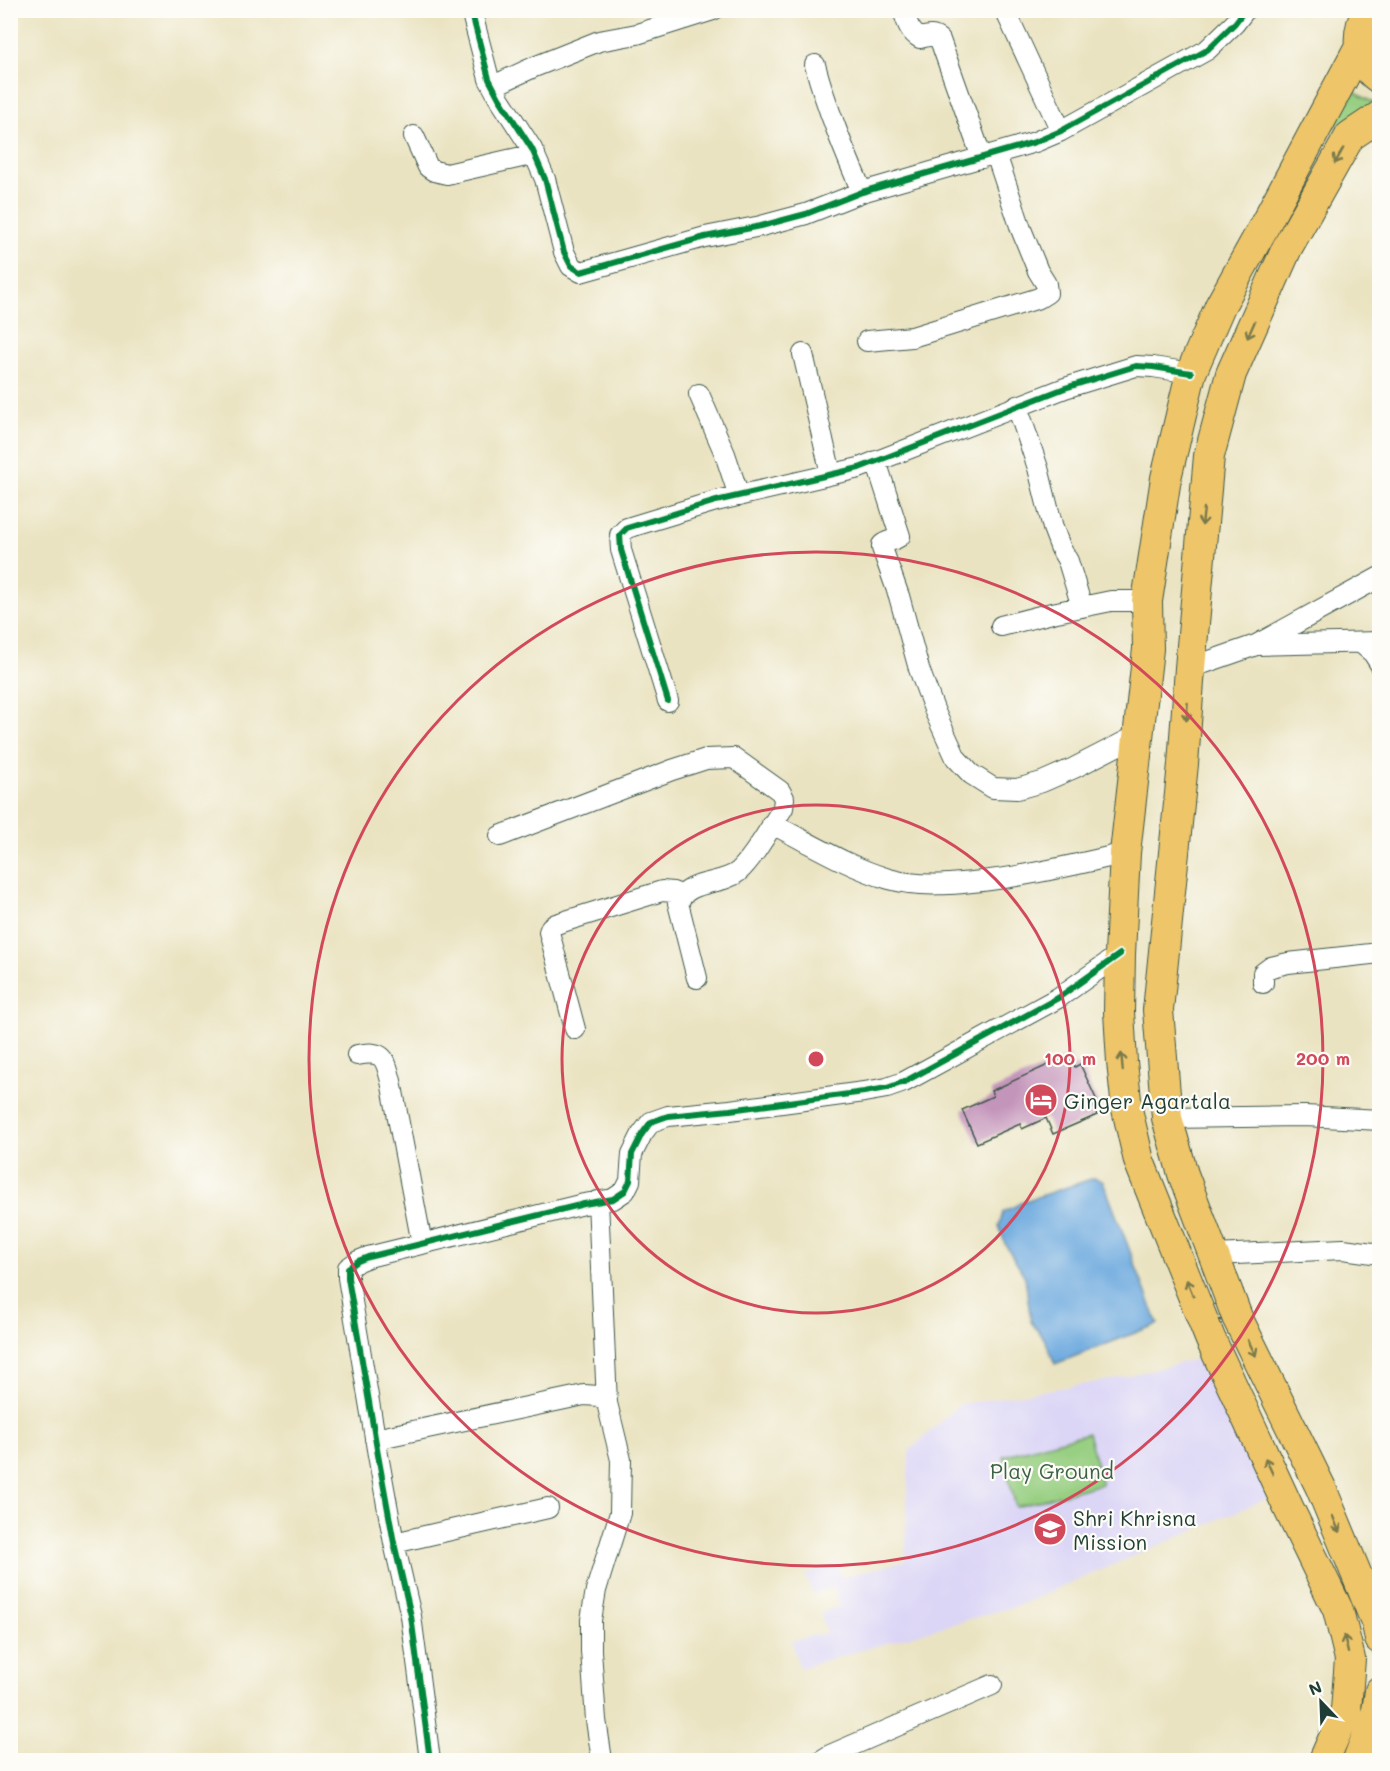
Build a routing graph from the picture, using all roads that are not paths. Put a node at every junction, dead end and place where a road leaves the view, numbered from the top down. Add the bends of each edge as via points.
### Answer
1 (471, 10) edge
2 (713, 10) edge
3 (903, 10) edge
4 (1005, 10) edge
5 (1245, 10) edge
6 (1368, 10) edge
7 (1360, 45) junction
8 (815, 64) dead end
9 (1380, 79) edge
10 (493, 86) junction
11 (1380, 116) edge
12 (1061, 131) junction
13 (414, 136) dead end
14 (535, 154) junction
15 (989, 156) junction
16 (862, 192) junction
17 (867, 341) dead end
18 (803, 354) dead end
19 (1191, 373) junction
20 (699, 394) dead end
21 (1017, 406) junction
22 (876, 461) junction
23 (831, 474) junction
24 (740, 496) junction
25 (1380, 577) edge
26 (1148, 601) junction
27 (1082, 607) junction
28 (1001, 626) dead end
29 (1370, 643) edge
30 (1257, 645) junction
31 (1380, 664) edge
32 (1190, 668) junction
33 (668, 701) dead end
34 (1138, 735) junction
35 (772, 824) junction
36 (501, 836) dead end
37 (1125, 853) junction
38 (681, 895) junction
39 (1380, 953) edge
40 (1120, 954) junction
41 (697, 978) dead end
42 (1263, 983) dead end
43 (575, 1029) dead end
44 (357, 1054) dead end
45 (1167, 1118) junction
46 (1380, 1120) edge
47 (598, 1201) junction
48 (422, 1244) junction
49 (1380, 1254) edge
50 (1215, 1255) junction
51 (607, 1402) junction
52 (375, 1439) junction
53 (1321, 1488) junction
54 (548, 1508) dead end
55 (1289, 1509) junction
56 (394, 1543) junction
57 (1380, 1639) edge
58 (992, 1685) dead end
59 (1380, 1692) edge
60 (430, 1761) edge
61 (602, 1761) edge
62 (822, 1761) edge
63 (1324, 1761) edge
64 (1358, 1761) edge

1 - 10 street
2 - 10 street via 637,34 599,41
3 - 15 street via 915,36 930,35 940,40
4 - 12 street
5 - 12 street via 1207,50
6 - 7 main road via 1359,32
7 - 9 main road via 1364,62
7 - 19 main road via 1220,306
8 - 16 street via 840,141
10 - 14 street
11 -> 32 main road via 1350,136 1287,248 1231,374 1209,456
12 - 15 street
13 - 14 street via 428,167 447,174
14 - 16 street via 564,252 571,266 581,272 806,214
15 - 16 street
15 - 17 street via 1047,292 1039,298 912,337
18 - 23 street
19 - 21 street via 1136,366
19 - 26 main road via 1166,478
20 - 24 street
21 - 22 street
21 - 27 street via 1053,528
22 - 23 street
22 - 34 street via 900,536 884,543 882,548 935,712 956,758 970,774 993,788 1017,789 1074,768
23 - 24 street
24 - 33 street via 627,528 620,535 621,550
25 - 30 street
26 - 27 street via 1112,601
26 - 34 main road via 1148,649
27 - 28 street
29 - 30 street
29 - 31 street
30 - 32 street
32 -> 45 main road via 1158,1010
34 - 37 main road
35 - 36 street via 783,807 780,791 734,758 706,759
35 - 37 street via 850,864 890,879 926,885 1033,874
35 - 38 street via 737,873
37 - 40 main road
38 - 41 street via 678,903
38 - 43 street via 662,891 551,927 549,932
39 - 42 street via 1271,967 1263,973
40 - 47 street via 1058,998 904,1082 864,1092 668,1116 651,1122 633,1154 625,1191 613,1199
55 -> 40 main road via 1210,1338 1139,1161 1127,1109 1122,1062
44 - 48 street via 371,1052 385,1060
45 - 46 street via 1305,1116
45 - 50 main road via 1183,1174
47 - 48 street
47 - 51 street
48 - 52 street via 369,1257 348,1268
49 - 50 street via 1343,1249
50 -> 53 main road via 1237,1317
51 - 52 street via 599,1396 584,1395
51 - 61 street via 621,1460 620,1513 596,1590 591,1620
52 - 56 street
53 - 55 main road
53 -> 57 main road
54 - 56 street
63 -> 55 main road via 1346,1710 1350,1659 1338,1610
56 - 60 street via 411,1616
58 - 62 street
59 - 64 main road

